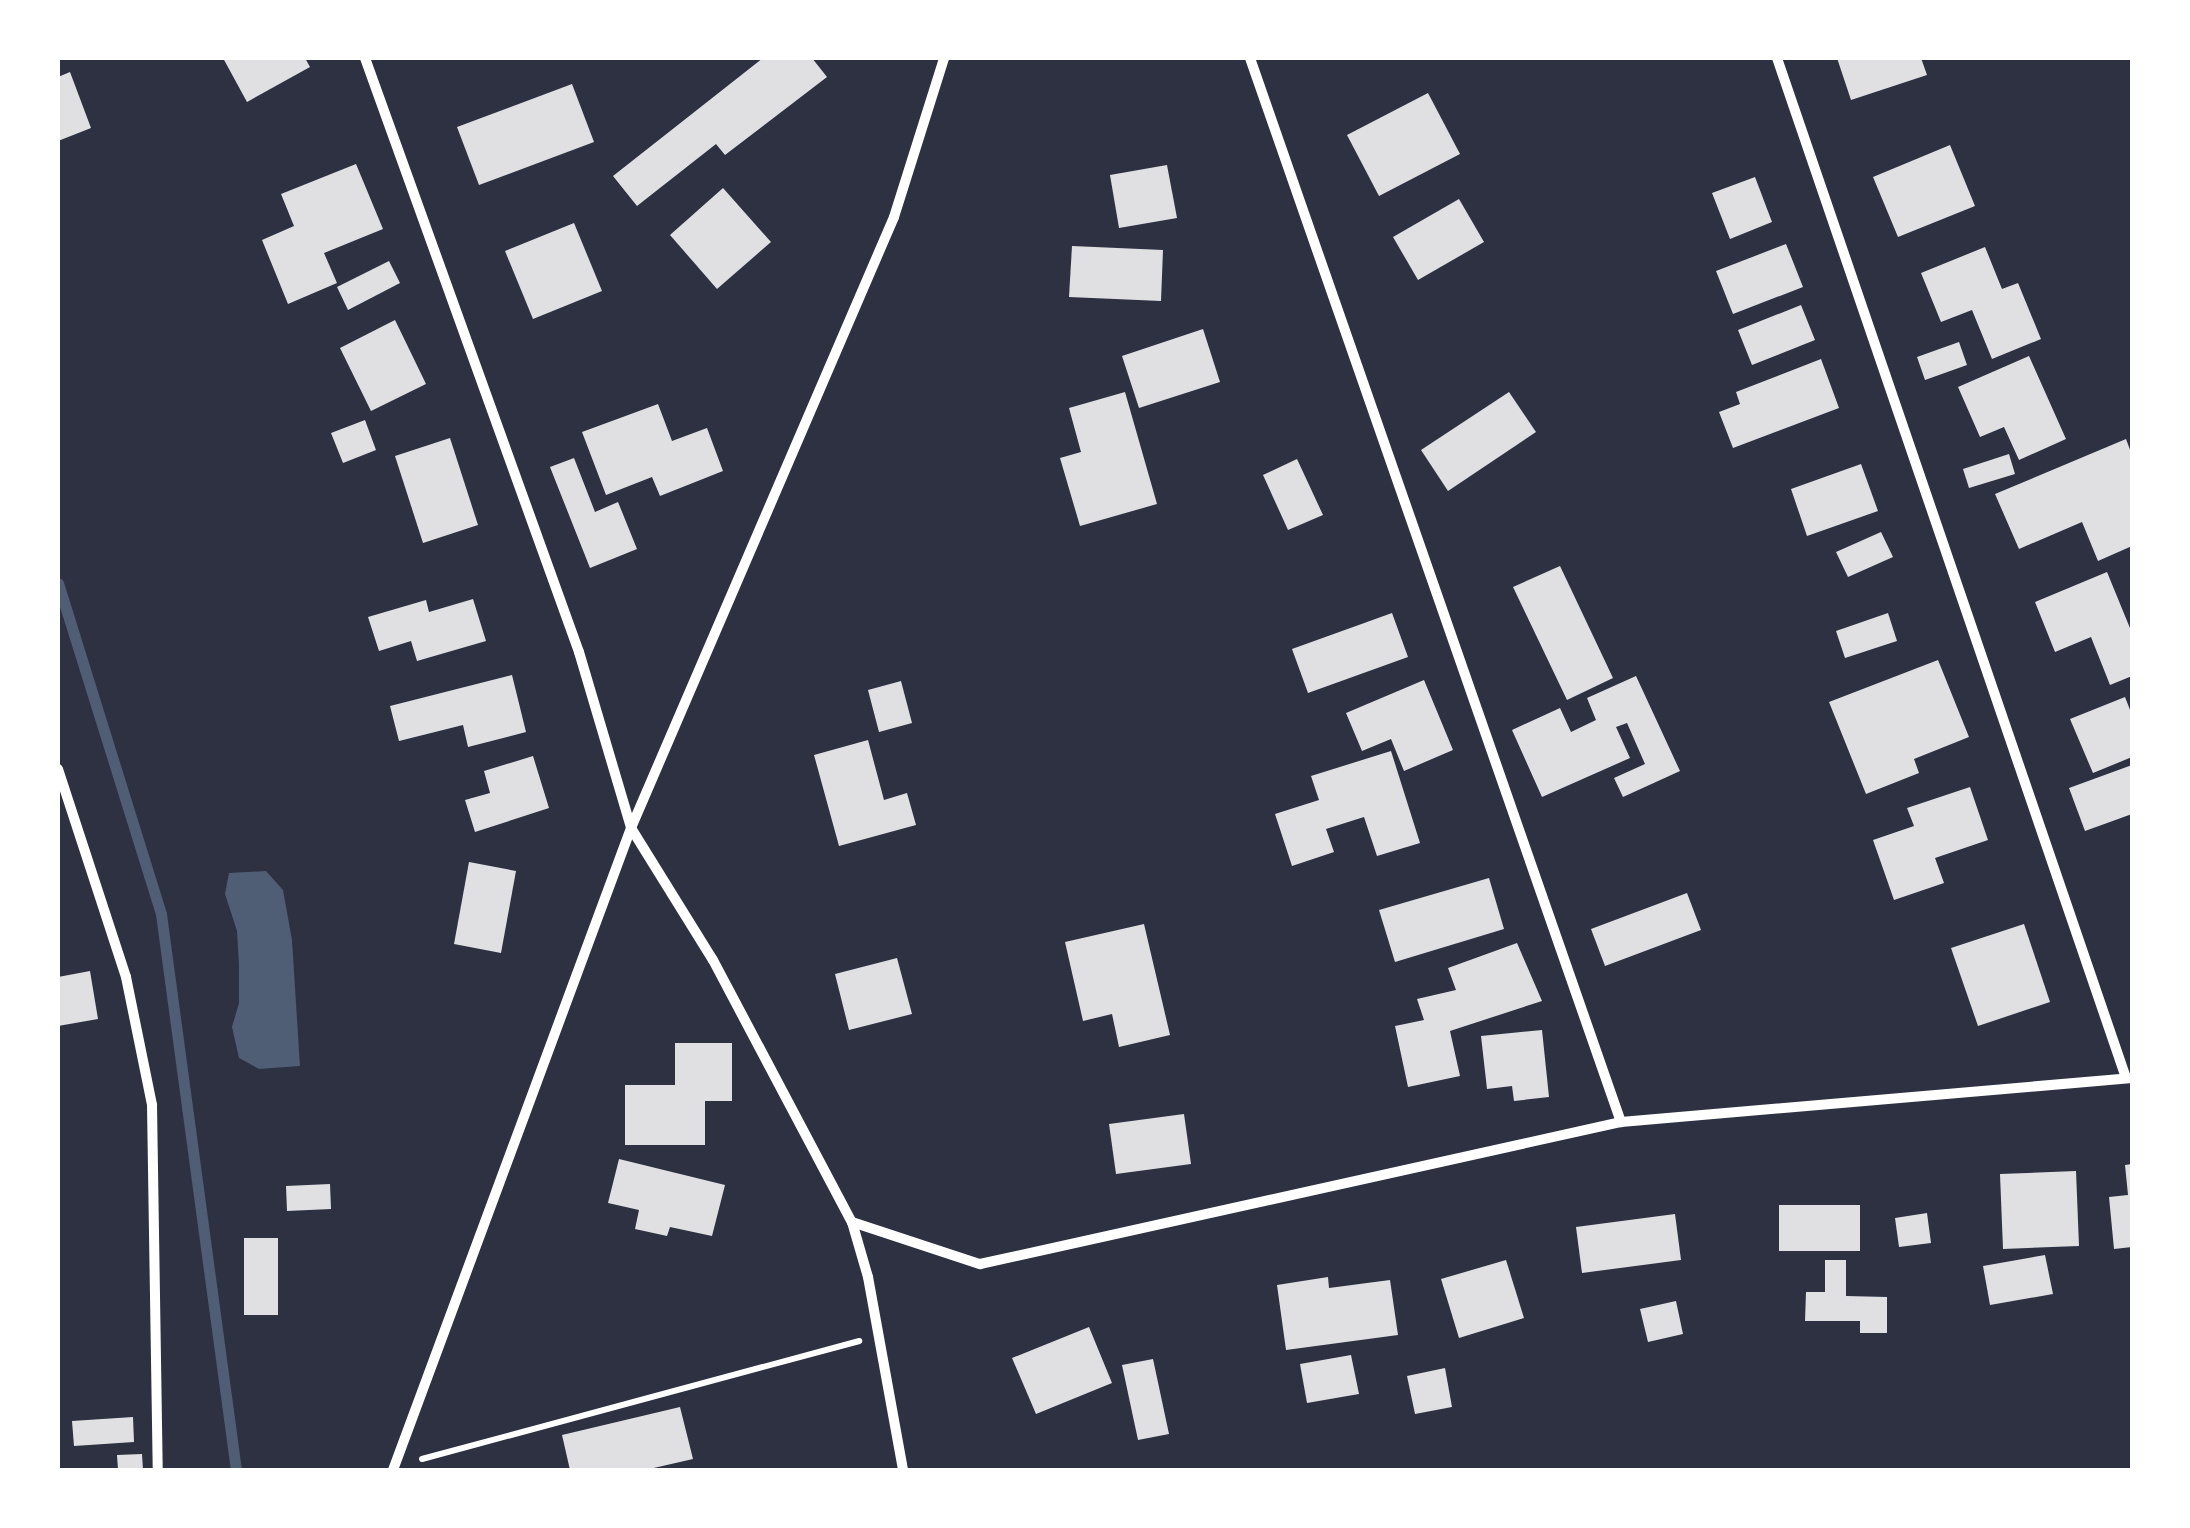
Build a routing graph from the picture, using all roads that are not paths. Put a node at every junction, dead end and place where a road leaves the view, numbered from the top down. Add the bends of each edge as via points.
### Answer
1 (364, 58) edge
2 (944, 58) edge
3 (1250, 58) edge
4 (1777, 58) edge
5 (58, 769) edge
6 (631, 828) junction
7 (2129, 1078) edge
8 (1621, 1122) junction
9 (852, 1222) junction
10 (394, 1469) edge
11 (158, 1470) edge
12 (903, 1470) edge

1 - 6 street via 578,652
2 - 6 street via 894,217
3 - 8 street
4 - 7 street
5 - 11 street via 126,976 152,1105
6 - 9 street via 713,960
6 - 10 street
7 - 8 street
8 - 9 street via 980,1264
9 - 12 street

